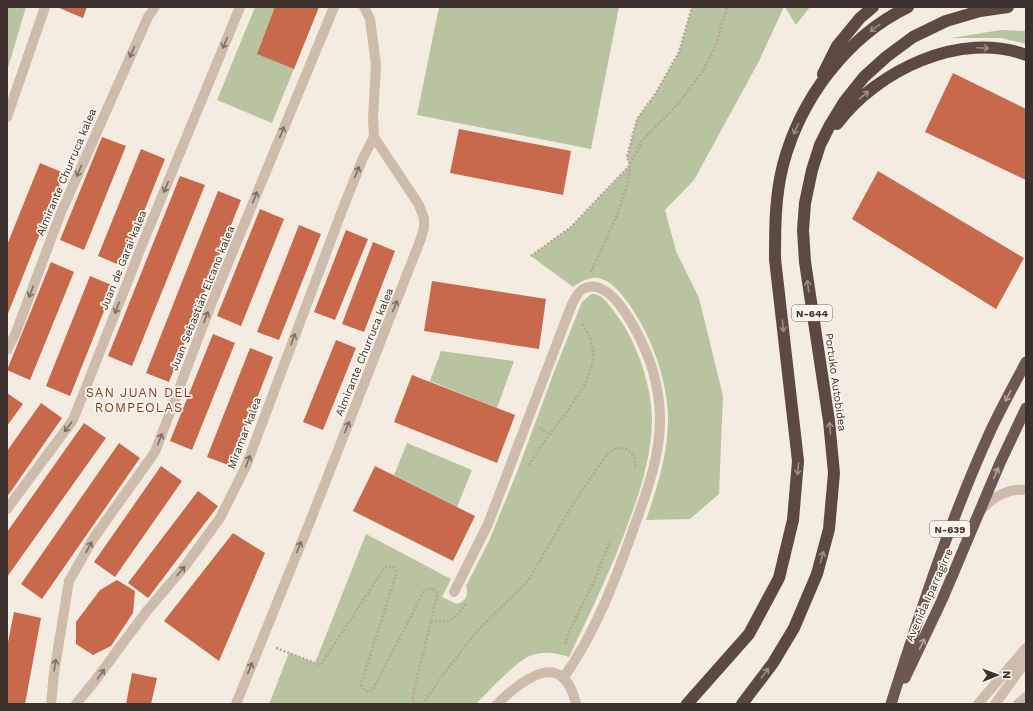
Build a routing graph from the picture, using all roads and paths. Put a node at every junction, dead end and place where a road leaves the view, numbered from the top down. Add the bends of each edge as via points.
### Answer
1 (45, 7) edge
2 (155, 7) edge
3 (240, 7) edge
4 (334, 7) edge
5 (364, 7) edge
6 (692, 7) edge
7 (727, 7) edge
8 (873, 7) edge
9 (908, 7) edge
10 (1008, 7) edge
11 (1026, 55) edge
12 (807, 104) junction
13 (7, 117) edge
14 (374, 136) junction
15 (820, 145) junction
16 (630, 165) junction
17 (532, 256) dead end
18 (583, 289) junction
19 (568, 314) junction
20 (7, 350) edge
21 (1026, 362) edge
22 (1026, 408) edge
23 (527, 467) dead end
24 (635, 470) dead end
25 (1026, 490) edge
26 (7, 509) edge
27 (977, 516) junction
28 (612, 538) dead end
29 (454, 592) dead end
30 (469, 600) dead end
31 (431, 621) junction
32 (261, 642) junction
33 (564, 646) dead end
34 (1026, 648) edge
35 (1026, 660) edge
36 (1006, 672) junction
37 (564, 677) junction
38 (1026, 697) edge
39 (51, 704) edge
40 (76, 704) edge
41 (236, 704) edge
42 (415, 704) edge
43 (424, 704) edge
44 (497, 704) edge
45 (576, 704) edge
46 (687, 704) edge
47 (742, 704) edge
48 (892, 704) edge
49 (978, 704) edge
50 (995, 704) edge
51 (1018, 704) edge

1 - 13 street
2 -> 20 street, Almirante Churruca kalea via 148,17 60,215
3 -> 26 street, Juan de Garai kalea via 73,420
39 -> 4 street, Juan Sebastián Elcano kalea via 69,581 93,539 155,452 212,302
5 - 14 street via 370,19 376,65
6 - 16 path via 679,52 638,120 627,157
7 - 16 path via 716,45 703,71 677,105 642,141
8 - 12 highway via 860,18 837,46
9 -> 12 highway, N-644 via 871,30 850,49 821,82
10 - 15 highway, Portuko Autobidea / N-644 via 980,11 946,21 913,37 864,77 844,102
15 -> 11 highway via 843,116 875,86 922,60 948,51 974,48 1000,49
12 -> 46 highway, N-644 via 792,136 783,165 775,225 775,259 798,461 793,520 779,578 749,634
32 -> 14 street, Almirante Churruca kalea via 424,228 424,218 419,205
40 -> 14 street, Miramar kalea via 220,518 246,466 343,208
47 -> 15 highway, Portuko Autobidea / N-644 via 773,663 794,628 816,574 829,529 834,473 829,421 805,262 803,230 805,203
16 - 17 path via 570,227
16 - 18 path via 627,186 617,214
18 - 19 street via 577,295
18 - 37 street via 602,288 616,301 632,323 653,371 660,419 652,479 625,552 579,656
19 - 23 path via 580,322 588,332 592,345 589,375 582,391
19 - 29 street via 488,524
21 -> 48 highway, N-639 via 990,431 966,488 923,602
27 -> 22 highway, Avenida Iparragirre / N-639
24 - 43 path via 635,459 631,452 624,448 609,452 572,506 528,581 476,632 440,678
25 - 27 street via 1011,491 992,500
48 -> 27 highway, Avenida Iparragirre / N-639 via 942,600
28 - 33 path
30 - 31 path via 458,616 451,620
31 - 32 path via 437,596 432,588 424,591 373,688 369,691 362,689 361,684 396,575 393,567 385,567 322,663 318,664
31 - 42 path via 412,699
41 -> 32 street, Almirante Churruca kalea
34 - 36 street
35 - 36 street
35 - 50 street
36 - 49 street
37 - 44 street via 544,672 531,677 510,691
37 - 45 street via 574,692
38 - 51 street

